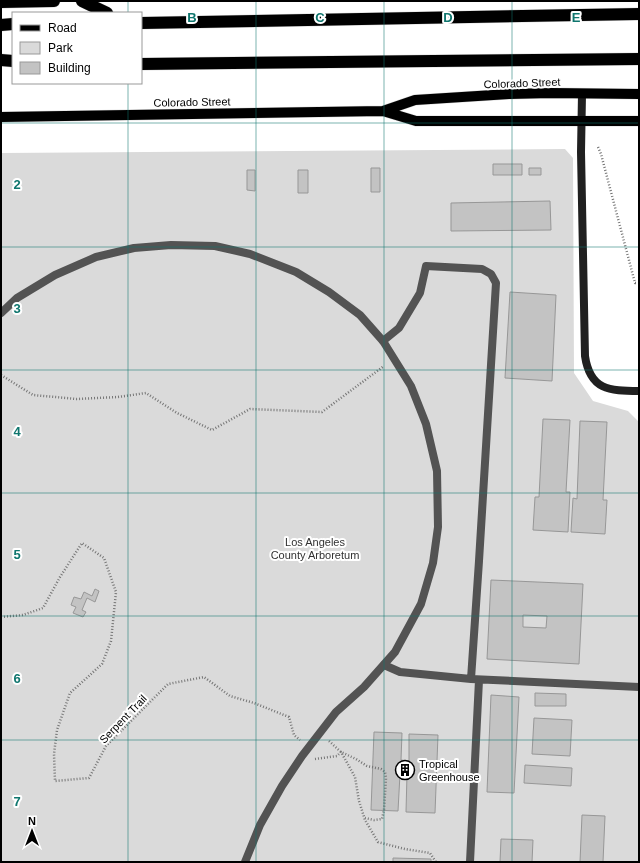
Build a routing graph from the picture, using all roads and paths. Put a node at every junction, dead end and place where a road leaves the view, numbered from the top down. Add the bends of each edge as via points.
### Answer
1 (54, 1) edge
2 (82, 1) edge
3 (1, 2) edge
4 (105, 12) edge
5 (639, 14) edge
6 (142, 23) edge
7 (12, 24) edge
8 (1, 25) edge
9 (639, 59) edge
10 (1, 60) edge
11 (12, 61) edge
12 (142, 64) edge
13 (582, 94) junction
14 (639, 94) edge
15 (383, 110) junction
16 (1, 117) edge
17 (639, 121) edge
18 (582, 122) junction
19 (598, 147) dead end
20 (639, 283) edge
21 (1, 313) edge
22 (383, 341) junction
23 (394, 358) junction
24 (1, 375) edge
25 (639, 391) edge
26 (1, 617) edge
27 (384, 665) junction
28 (471, 679) junction
29 (480, 680) junction
30 (639, 687) edge
31 (320, 732) junction
32 (309, 746) junction
33 (341, 752) junction
34 (302, 756) junction
35 (365, 818) junction
36 (245, 862) edge
37 (436, 862) edge
38 (470, 862) edge

1 - 3 highway
2 - 4 highway
5 - 6 highway
7 - 8 highway
9 - 12 highway
10 - 11 highway
13 - 14 main road, Colorado Street
13 - 15 main road, Colorado Street via 509,94 415,100
13 - 18 main road
15 - 16 main road, Colorado Street
15 - 18 main road, Colorado Street via 416,121
17 - 18 main road, Colorado Street
18 - 25 main road via 586,366 589,374 602,386
19 - 20 path via 634,283
21 - 22 street via 17,298 49,278 96,257 134,248 171,245 215,246 250,254 296,272 360,315
22 - 23 street
22 - 28 street via 399,328 420,293 426,266 482,269 491,274 496,283
23 - 24 path via 322,412 250,408 212,430 177,413 146,393 77,399 33,395
23 - 27 street via 411,386 426,424 437,471 438,527 433,563 421,604 395,652
26 - 32 path, Serpent Trail via 23,615 43,608 82,543 104,558 116,592 111,641 102,664 70,693 58,730 54,754 55,781 88,778 106,746 168,684 204,677 230,696 289,717 294,735
27 - 28 street via 400,672
27 - 31 street via 336,712
28 - 29 street
29 - 30 street
29 - 38 street
31 - 32 street
31 - 33 path
32 - 34 street
33 - 34 path via 337,756 321,759 310,760
33 - 35 path via 355,777 359,802
33 - 35 path via 385,772 382,819
34 - 36 street via 260,826
35 - 37 path via 378,842 430,853

